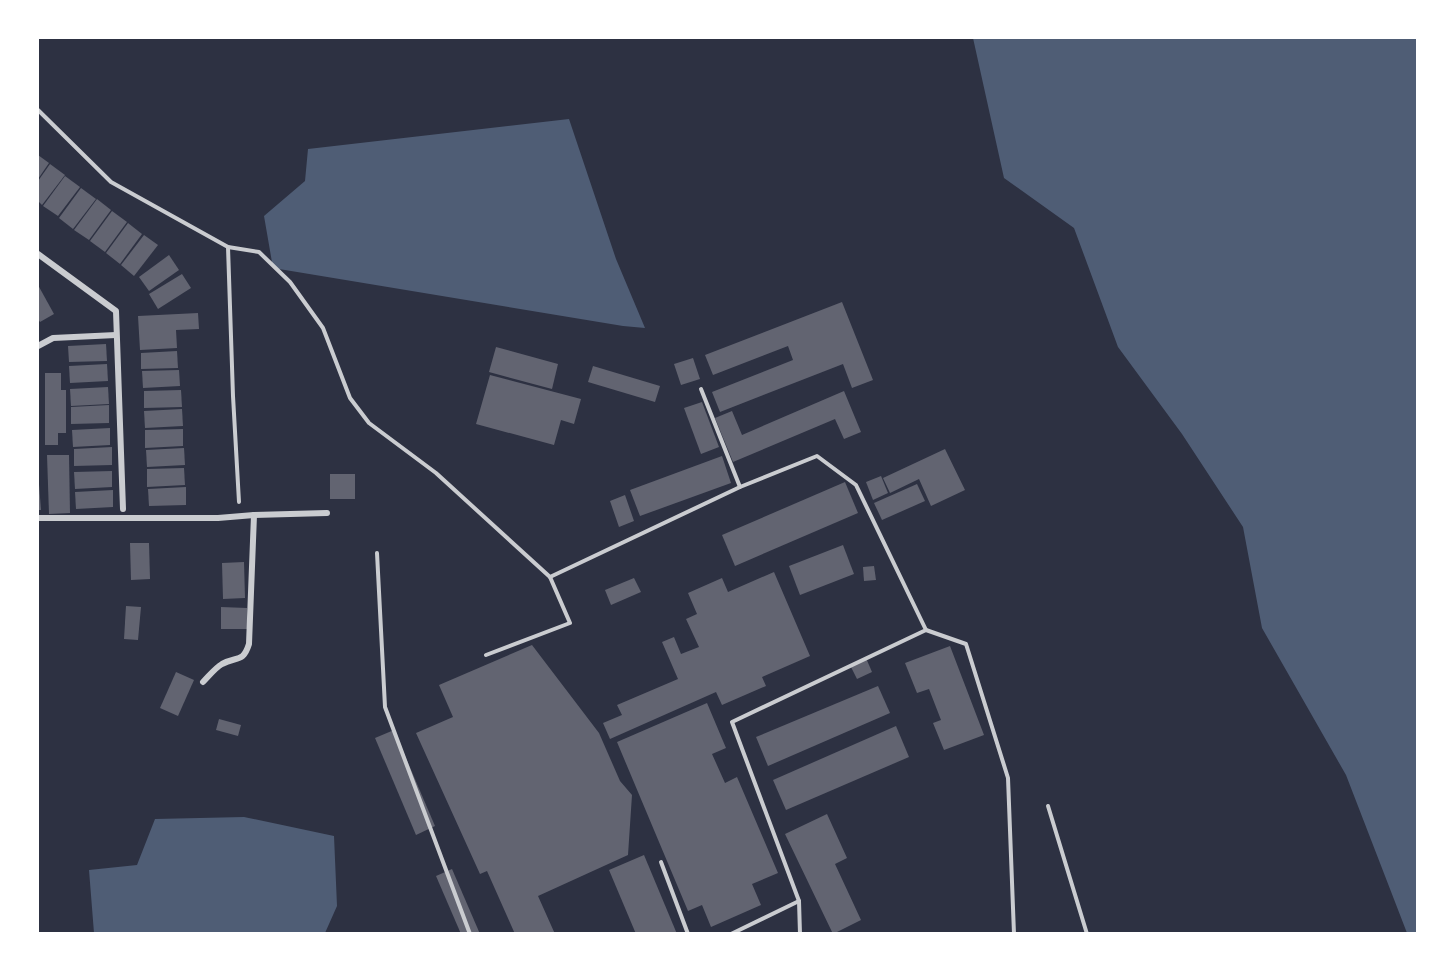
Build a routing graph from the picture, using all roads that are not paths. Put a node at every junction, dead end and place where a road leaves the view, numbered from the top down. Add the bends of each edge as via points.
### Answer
1 (38, 110) edge
2 (228, 247) junction
3 (38, 254) edge
4 (116, 334) junction
5 (38, 346) edge
6 (701, 389) dead end
7 (740, 487) junction
8 (239, 502) dead end
9 (123, 509) dead end
10 (327, 513) dead end
11 (254, 515) junction
12 (38, 518) edge
13 (377, 553) dead end
14 (550, 578) junction
15 (926, 630) junction
16 (486, 655) dead end
17 (203, 682) dead end
18 (1048, 806) dead end
19 (662, 862) dead end
20 (799, 901) junction
21 (470, 933) edge
22 (688, 933) edge
23 (731, 933) edge
24 (800, 933) edge
25 (1014, 933) edge
26 (1087, 933) edge

1 - 2 lane via 111,182
2 - 8 lane
2 - 14 lane via 259,252 290,282 323,328 350,398 369,423 436,473
3 - 4 street via 116,311
4 - 5 street via 53,338
4 - 9 street
6 - 7 lane
7 - 14 lane
7 - 15 lane via 817,456 856,485
10 - 11 street
11 - 12 street
11 - 17 street via 249,644 241,658 221,665
13 - 21 lane via 385,707
14 - 16 lane via 570,623
15 - 20 lane via 732,722
15 - 25 lane via 966,644 1008,778
18 - 26 lane
19 - 22 lane
20 - 23 lane
20 - 24 lane

